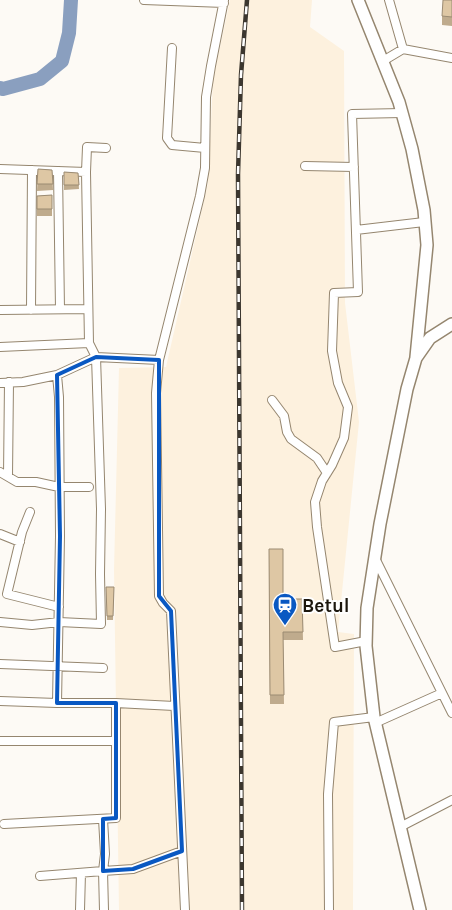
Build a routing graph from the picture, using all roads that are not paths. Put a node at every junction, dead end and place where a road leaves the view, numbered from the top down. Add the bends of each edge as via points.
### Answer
1 (144, 0) edge
2 (358, 0) edge
3 (389, 0) edge
4 (160, 1) edge
5 (224, 1) edge
6 (172, 48) dead end
7 (403, 49) junction
8 (452, 58) edge
9 (383, 61) junction
10 (402, 112) junction
11 (106, 148) dead end
12 (205, 148) junction
13 (305, 166) dead end
14 (354, 167) junction
15 (0, 169) edge
16 (32, 170) junction
17 (58, 171) junction
18 (86, 172) junction
19 (424, 222) junction
20 (356, 230) junction
21 (60, 309) junction
22 (88, 309) junction
23 (0, 310) edge
24 (31, 310) junction
25 (452, 324) edge
26 (88, 342) junction
27 (0, 347) edge
28 (96, 357) junction
29 (416, 358) junction
30 (159, 360) junction
31 (57, 375) junction
32 (9, 382) junction
33 (0, 383) edge
34 (272, 400) dead end
35 (0, 472) edge
36 (327, 473) junction
37 (8, 476) junction
38 (59, 487) junction
39 (89, 487) dead end
40 (30, 512) dead end
41 (0, 534) edge
42 (20, 542) junction
43 (375, 558) junction
44 (3, 593) edge
45 (59, 607) junction
46 (0, 622) edge
47 (58, 622) junction
48 (366, 641) junction
49 (0, 664) edge
50 (58, 666) junction
51 (103, 668) dead end
52 (442, 693) junction
53 (0, 701) edge
54 (57, 703) junction
55 (116, 703) junction
56 (174, 706) junction
57 (452, 713) edge
58 (374, 720) junction
59 (0, 741) edge
60 (116, 741) junction
61 (452, 800) edge
62 (103, 819) junction
63 (4, 824) dead end
64 (400, 827) junction
65 (182, 851) junction
66 (103, 871) junction
67 (80, 873) junction
68 (40, 876) dead end
69 (80, 910) edge
70 (104, 910) edge
71 (184, 910) edge
72 (329, 910) edge
73 (420, 910) edge

1 - 4 street
2 - 9 main road
3 - 7 street
4 - 5 street
5 - 12 street via 210,66
6 - 12 street via 167,138 172,145
7 - 8 street
7 - 9 street
9 - 10 main road
10 - 14 street via 352,114
10 - 19 main road
11 - 18 street via 88,147
12 - 30 street via 200,196
13 - 14 street
14 - 20 street
15 - 16 street
16 - 17 street
16 - 24 street
17 - 18 street
17 - 21 street
18 - 22 street
19 - 20 street
19 - 29 main road via 427,245
20 - 36 street via 358,292 334,293 332,350 338,383 348,407 344,438
21 - 22 street
21 - 24 street
22 - 26 street
23 - 24 street
25 - 29 main road via 430,338
26 - 27 street
26 - 28 street
28 - 30 street
28 - 31 street
28 - 47 street via 101,624
29 - 43 main road via 407,389
30 - 56 street via 156,393 159,596 171,611
31 - 32 street
31 - 38 street
32 - 33 street
32 - 37 street
34 - 36 street via 284,416 291,439 317,458
35 - 37 street
36 - 48 street via 315,502 335,647
37 - 38 street via 17,482
38 - 39 street
38 - 45 street
40 - 42 street
41 - 42 street
42 - 44 street
43 - 48 main road via 367,608
43 - 52 street
44 - 45 street
45 - 47 street
46 - 47 street via 32,625
47 - 50 street
48 - 58 main road
49 - 50 street
50 - 51 street
50 - 54 street
52 - 57 street
52 - 58 street
53 - 54 street
54 - 55 street
55 - 56 street
55 - 60 street
56 - 65 street
58 - 64 main road
58 - 72 street via 334,722 328,794
59 - 60 street
60 - 62 street via 116,818
61 - 64 street
62 - 63 street
62 - 66 street
64 - 73 main road
65 - 66 street via 133,869
65 - 71 street
66 - 67 street
66 - 70 street
67 - 68 street
67 - 69 street

